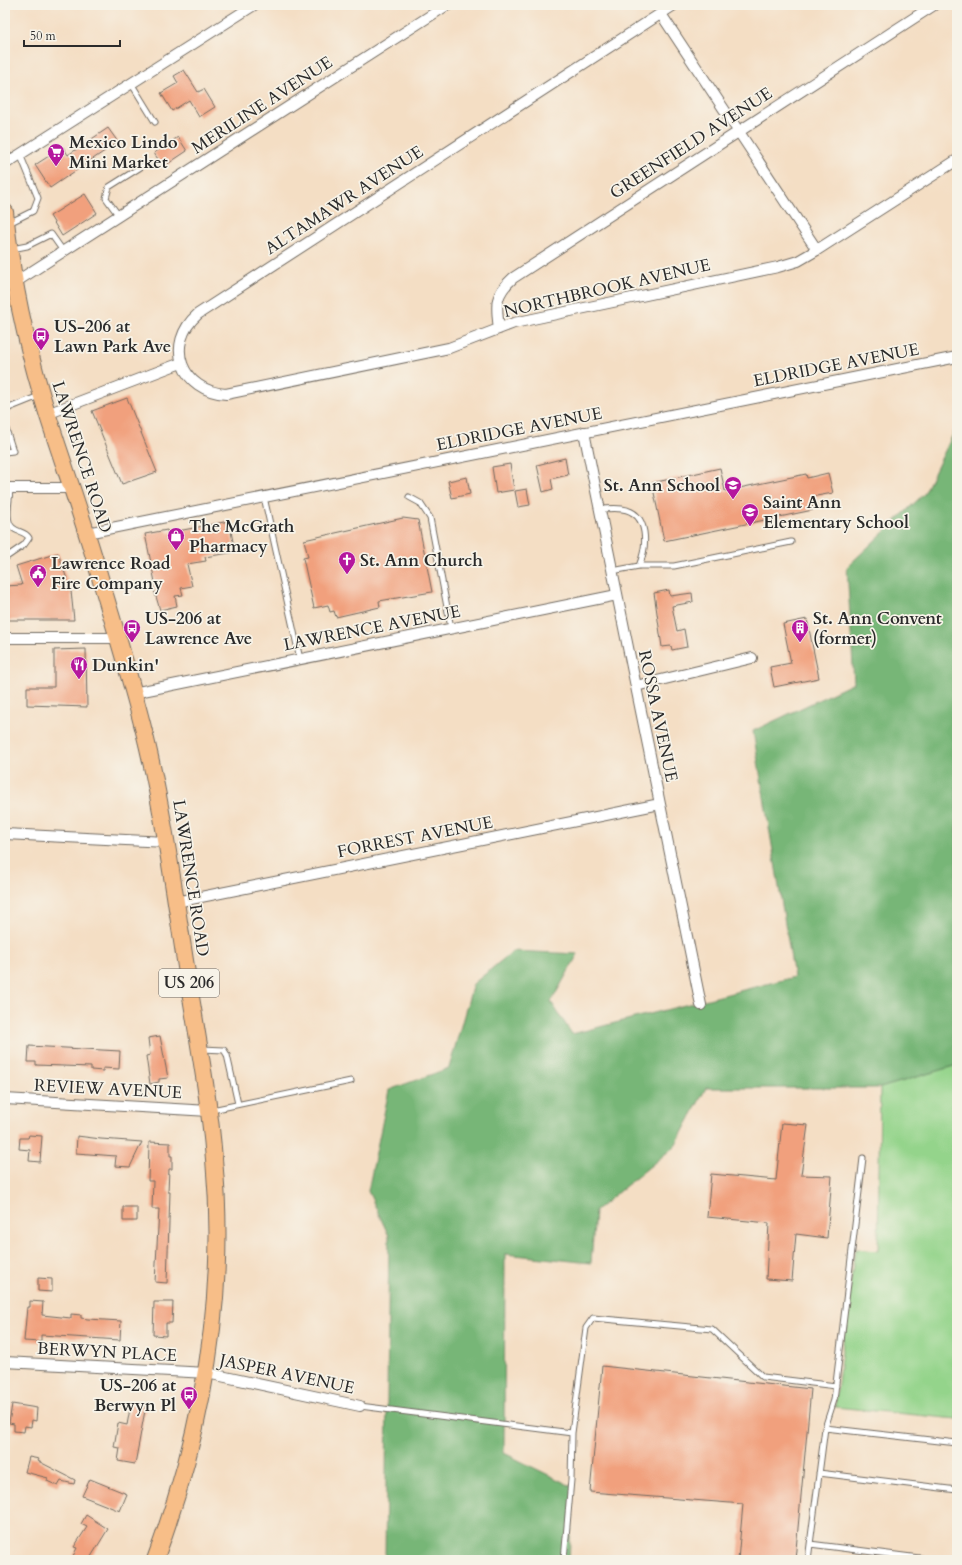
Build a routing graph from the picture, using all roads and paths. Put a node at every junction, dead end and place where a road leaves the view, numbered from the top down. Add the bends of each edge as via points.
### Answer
1 (254, 5) edge
2 (447, 5) edge
3 (674, 5) edge
4 (934, 5) edge
5 (661, 14) junction
6 (131, 83) junction
7 (155, 122) dead end
8 (739, 131) junction
9 (20, 154) junction
10 (957, 160) edge
11 (5, 164) edge
12 (144, 165) dead end
13 (119, 216) junction
14 (6, 219) edge
15 (9, 250) junction
16 (817, 250) junction
17 (63, 251) junction
18 (10, 284) edge
19 (499, 329) junction
20 (957, 357) edge
21 (181, 363) junction
22 (42, 395) junction
23 (5, 413) edge
24 (47, 414) junction
25 (5, 426) edge
26 (584, 432) junction
27 (5, 452) edge
28 (8, 488) edge
29 (72, 488) junction
30 (264, 497) junction
31 (409, 497) dead end
32 (600, 509) junction
33 (87, 533) junction
34 (791, 542) dead end
35 (5, 558) edge
36 (639, 566) junction
37 (612, 571) junction
38 (617, 595) junction
39 (451, 628) junction
40 (5, 638) edge
41 (117, 638) junction
42 (752, 658) dead end
43 (300, 659) junction
44 (636, 686) junction
45 (134, 693) junction
46 (660, 804) junction
47 (5, 834) edge
48 (166, 842) junction
49 (176, 902) junction
50 (702, 1005) dead end
51 (199, 1049) junction
52 (351, 1081) dead end
53 (5, 1099) edge
54 (238, 1104) junction
55 (209, 1111) junction
56 (863, 1158) dead end
57 (5, 1362) edge
58 (207, 1373) junction
59 (836, 1386) junction
60 (360, 1406) joint
61 (825, 1428) junction
62 (572, 1433) junction
63 (957, 1443) edge
64 (819, 1473) junction
65 (957, 1490) edge
66 (810, 1544) junction
67 (155, 1560) edge
68 (564, 1560) edge
69 (808, 1560) edge
70 (935, 1560) edge

1 - 6 street
2 - 13 street, MERILINE AVENUE
3 - 5 street, ALTAMAWR AVENUE
4 - 8 street, GREENFIELD AVENUE
5 - 8 street
5 - 21 street, ALTAMAWR AVENUE via 198,314 185,328 180,340
6 - 7 lane
6 - 9 street
8 - 16 street
8 - 19 street, GREENFIELD AVENUE via 513,278 498,296 496,309
9 - 11 street
9 - 14 lane via 38,198 33,211
10 - 16 street, NORTHBROOK AVENUE
12 - 13 lane via 109,186 106,198
13 - 17 street, MERILINE AVENUE
14 - 15 main road, LAWRENCE ROAD / US 206
15 - 17 lane via 28,246 51,234
15 - 18 main road, LAWRENCE ROAD / US 206
16 - 19 street, NORTHBROOK AVENUE via 798,261 778,267 514,323
17 - 18 street, MERILINE AVENUE
18 - 22 main road, LAWRENCE ROAD / US 206
19 - 21 street, NORTHBROOK AVENUE via 449,348 226,394 203,389 193,382
20 - 26 street, ELDRIDGE AVENUE
21 - 24 street
22 - 23 lane via 9,408
22 - 24 main road, LAWRENCE ROAD / US 206
24 - 29 main road, LAWRENCE ROAD / US 206
25 - 27 lane via 12,451
26 - 30 street, ELDRIDGE AVENUE
26 - 32 street, ROSSA AVENUE
28 - 29 street
28 - 35 lane via 9,520 13,528 29,538 24,546
29 - 33 main road, LAWRENCE ROAD / US 206
30 - 33 street, ELDRIDGE AVENUE
30 - 43 lane
31 - 39 lane via 420,503 430,518
32 - 36 lane via 622,509 631,512 640,520 645,553
32 - 37 street, ROSSA AVENUE
33 - 41 main road, LAWRENCE ROAD / US 206
34 - 36 lane via 674,566
36 - 37 lane
37 - 38 street, ROSSA AVENUE
38 - 39 street, LAWRENCE AVENUE
38 - 44 street, ROSSA AVENUE
39 - 43 street, LAWRENCE AVENUE
40 - 41 street
41 - 45 main road, LAWRENCE ROAD / US 206
42 - 44 street
43 - 45 street, LAWRENCE AVENUE
44 - 46 street, ROSSA AVENUE
45 - 48 main road, LAWRENCE ROAD / US 206 via 148,746
46 - 49 street, FORREST AVENUE
46 - 50 street, ROSSA AVENUE
47 - 48 street
48 - 49 main road, LAWRENCE ROAD / US 206
49 - 51 main road, LAWRENCE ROAD / US 206
51 - 54 lane via 224,1050
51 - 55 main road, LAWRENCE ROAD / US 206
52 - 54 lane
53 - 55 street, REVIEW AVENUE
54 - 55 lane
55 - 58 main road, LAWRENCE ROAD / US 206 via 217,1205 217,1266
56 - 59 lane
57 - 58 street, BERWYN PLACE
58 - 60 street, JASPER AVENUE
58 - 67 main road, LAWRENCE ROAD / US 206 via 188,1462
59 - 61 lane
59 - 62 lane via 763,1377 712,1329 594,1318 586,1328
60 - 62 lane
61 - 63 lane
61 - 64 lane
62 - 68 lane via 572,1480
64 - 65 lane
64 - 66 lane
66 - 69 lane
66 - 70 lane

